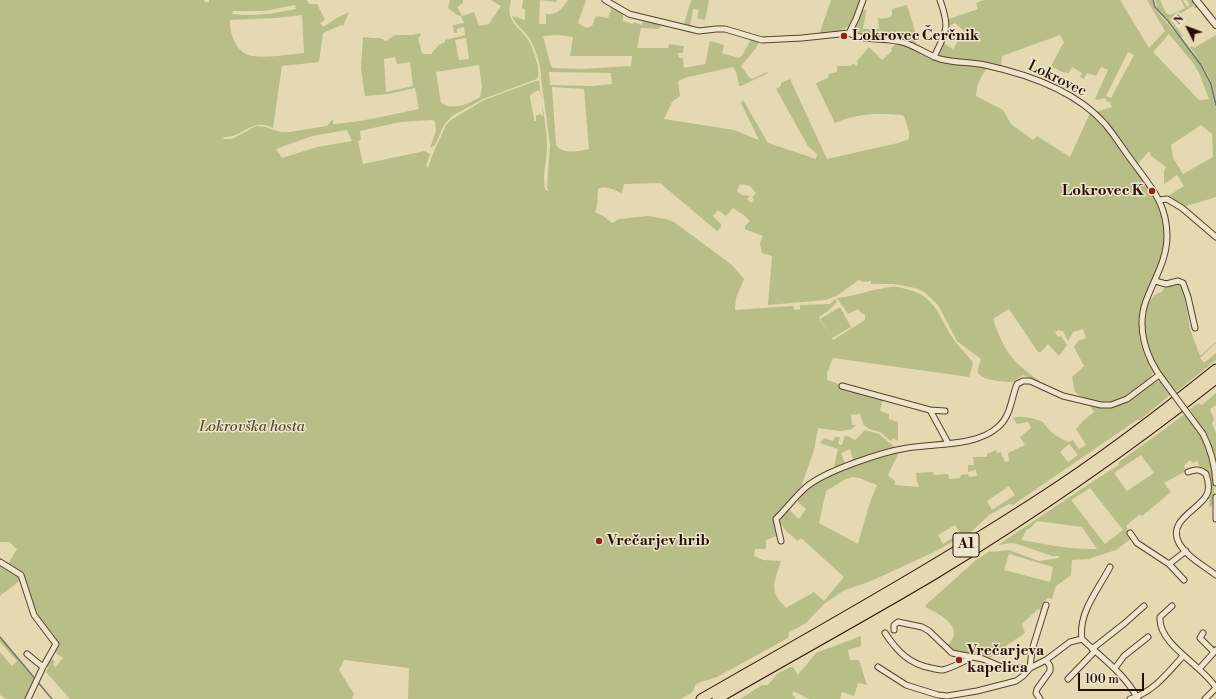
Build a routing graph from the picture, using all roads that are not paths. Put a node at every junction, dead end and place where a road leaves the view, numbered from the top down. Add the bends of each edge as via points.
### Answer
1 (605, 0) edge
2 (863, 0) edge
3 (940, 0) edge
4 (1196, 0) edge
5 (1216, 25) edge
6 (849, 33) junction
7 (934, 57) junction
8 (1159, 200) junction
9 (1216, 237) edge
10 (1155, 281) junction
11 (1195, 328) dead end
12 (1216, 369) edge
13 (1160, 375) junction
14 (1216, 379) edge
15 (842, 386) dead end
16 (930, 410) junction
17 (945, 411) dead end
18 (948, 443) junction
19 (1188, 472) dead end
20 (1216, 483) edge
21 (1216, 497) edge
22 (1216, 519) edge
23 (1130, 532) dead end
24 (780, 541) dead end
25 (1186, 552) junction
26 (0, 562) edge
27 (1169, 564) junction
28 (1110, 567) dead end
29 (1216, 575) edge
30 (1184, 580) dead end
31 (1046, 605) dead end
32 (1144, 606) dead end
33 (1172, 606) dead end
34 (894, 630) dead end
35 (885, 633) dead end
36 (1203, 633) dead end
37 (1148, 638) dead end
38 (1082, 639) junction
39 (1093, 650) junction
40 (1215, 651) edge
41 (27, 654) dead end
42 (973, 656) junction
43 (1183, 656) junction
44 (1046, 660) junction
45 (878, 666) dead end
46 (43, 667) junction
47 (1030, 668) junction
48 (1115, 668) junction
49 (1199, 669) junction
50 (1068, 679) dead end
51 (1216, 688) edge
52 (1137, 698) edge
53 (28, 699) edge
54 (700, 699) edge
55 (717, 699) edge
56 (1040, 699) edge
57 (1130, 699) edge
58 (1204, 699) edge

1 - 6 street via 641,18 699,31 725,29 762,40
2 - 6 street
3 - 7 street via 947,24
4 - 5 street
6 - 7 street, Lokrovec via 856,37 904,42
7 - 8 street, Lokrovec via 1024,74 1071,97 1104,124 1155,191
8 - 9 street via 1167,199 1182,208
8 - 10 street, Lokrovec via 1166,221 1167,242 1164,260
10 - 11 street via 1166,284 1178,281 1183,283
10 - 13 street, Lokrovec via 1143,310 1142,330 1148,354
12 - 54 highway, A1 via 1045,495 886,593
13 - 18 street via 1127,399 1110,405 1063,396 1030,381 1024,381 1017,384 1007,418 997,428 972,440
13 - 20 street, Lokrovec, bridge via 1203,434 1212,454
14 - 55 highway, A1 via 1080,480 985,543
15 - 16 street
16 - 17 street
16 - 18 street
18 - 24 street via 895,450 816,480 776,519
19 - 25 street via 1196,469 1206,474 1208,490 1178,524 1176,531 1179,543
21 - 22 street
23 - 27 street via 1137,543
25 - 27 street
25 - 29 street
26 - 46 street via 21,575 34,614 56,644
27 - 30 street
28 - 38 street via 1086,610 1081,627
31 - 47 street via 1032,650
32 - 39 street
33 - 43 street via 1162,614 1160,622 1167,637
34 - 42 street via 894,625 898,622 922,626 952,653
35 - 42 street via 907,659 928,668 941,670 956,666
36 - 40 street via 1200,638
37 - 48 street via 1124,656
38 - 39 street
38 - 44 street via 1070,642
39 - 48 street
39 - 50 street
40 - 49 street
41 - 46 street
42 - 47 street via 1002,667
43 - 49 street
43 - 52 street via 1155,686
44 - 47 street
44 - 56 street via 1050,671 1037,689
45 - 47 street via 906,686 947,696 1016,681
46 - 53 street
48 - 52 street
49 - 51 street
51 - 58 street
52 - 57 street

